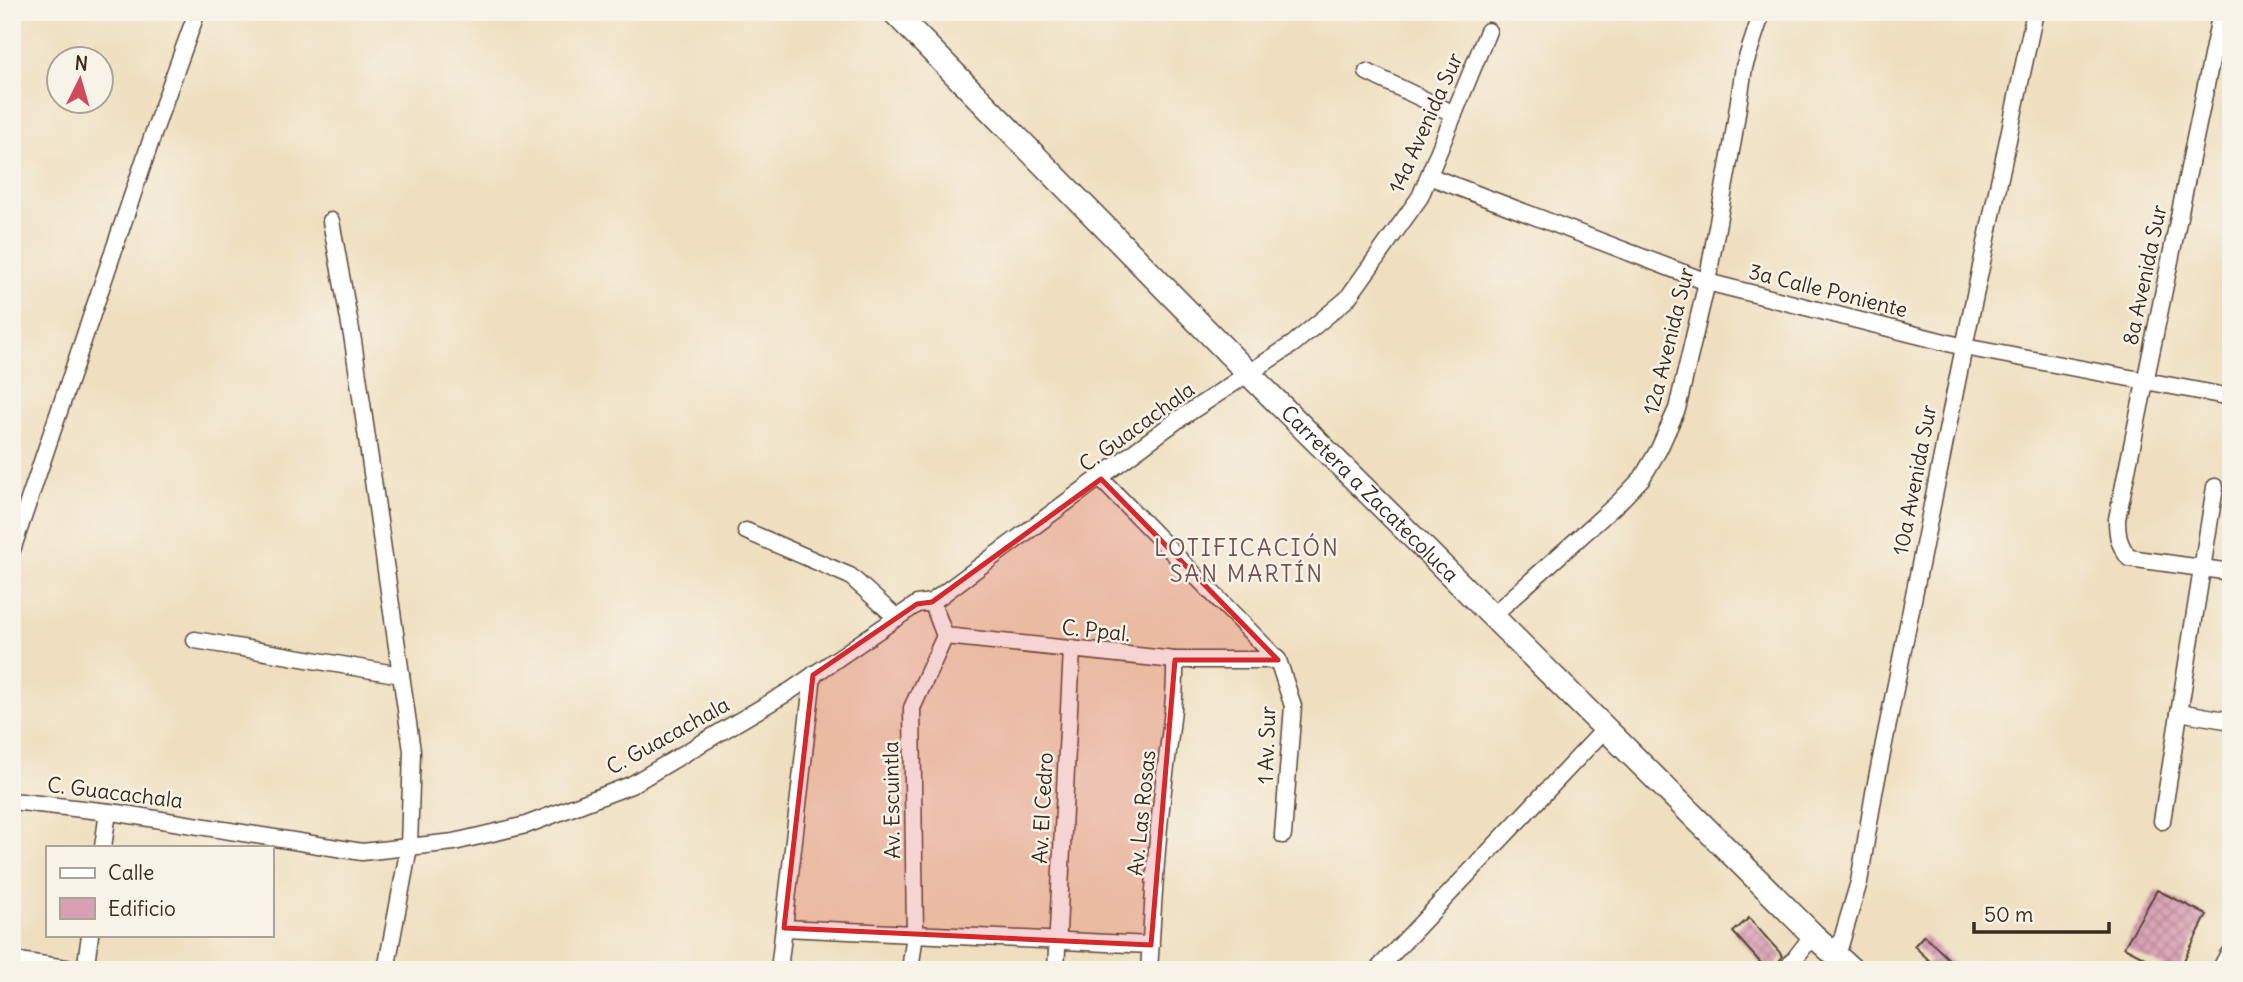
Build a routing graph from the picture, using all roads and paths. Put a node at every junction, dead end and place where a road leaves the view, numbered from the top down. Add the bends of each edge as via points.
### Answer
1 (197, 12) edge
2 (894, 12) edge
3 (1762, 12) edge
4 (2035, 12) edge
5 (2221, 12) edge
6 (1488, 31) dead end
7 (1367, 72) dead end
8 (1454, 114) junction
9 (1429, 176) junction
10 (331, 221) dead end
11 (1707, 282) junction
12 (1964, 347) junction
13 (1249, 374) junction
14 (2144, 381) junction
15 (2231, 397) edge
16 (1101, 479) junction
17 (2215, 487) dead end
18 (746, 531) dead end
19 (12, 550) edge
20 (2202, 568) junction
21 (2231, 572) edge
22 (932, 602) junction
23 (1493, 615) junction
24 (897, 618) junction
25 (945, 636) junction
26 (195, 640) dead end
27 (1072, 649) junction
28 (1175, 660) junction
29 (1278, 660) junction
30 (401, 675) junction
31 (813, 675) junction
32 (2179, 712) junction
33 (2231, 721) edge
34 (1606, 728) junction
35 (12, 801) edge
36 (108, 812) junction
37 (2162, 821) dead end
38 (1283, 835) dead end
39 (103, 846) edge
40 (409, 847) junction
41 (784, 928) junction
42 (915, 934) junction
43 (1814, 935) junction
44 (90, 936) edge
45 (1058, 941) junction
46 (1151, 945) junction
47 (2231, 957) edge
48 (12, 960) edge
49 (1844, 963) edge
50 (79, 970) edge
51 (85, 970) edge
52 (386, 970) edge
53 (779, 970) edge
54 (910, 970) edge
55 (1056, 970) edge
56 (1149, 970) edge
57 (1377, 970) edge
58 (1786, 970) edge
59 (2224, 970) edge

1 - 19 street
2 - 13 main road, Carretera a Zacatecoluca
3 - 11 street, 12a Avenida Sur via 1744,67
4 - 12 street, 10a Avenida Sur
5 - 14 street, 8a Avenida Sur
6 - 8 street, 14a Avenida Sur
7 - 8 street
8 - 9 street, 14a Avenida Sur
9 - 11 street, 3a Calle Poniente
9 - 13 street, 14a Avenida Sur via 1420,197 1347,299
10 - 30 street
11 - 12 street, 3a Calle Poniente
11 - 23 street, 12a Avenida Sur via 1677,409 1642,478
12 - 14 street, 3a Calle Poniente
12 - 49 street, 10a Avenida Sur
13 - 16 street, C. Guacachala via 1176,421
13 - 23 main road, Carretera a Zacatecoluca
14 - 15 street, 3a Calle Poniente
14 - 20 street, 8a Avenida Sur via 2117,520 2120,547 2136,560
16 - 22 street, C. Guacachala
16 - 29 street, 1 Av. Sur
17 - 20 street
18 - 24 street via 850,576
20 - 21 street
20 - 32 street
22 - 24 street, C. Guacachala via 917,604
22 - 25 street
23 - 34 main road, Carretera a Zacatecoluca
24 - 31 street, C. Guacachala
25 - 27 street, C. Ppal.
25 - 42 street, Av. Escuintla via 912,708
26 - 30 street
27 - 28 street, C. Ppal.
27 - 45 street, Av. El Cedro
28 - 29 street, C. Ppal.
28 - 46 street, Av. Las Rosas
29 - 38 street, 1 Av. Sur via 1293,706
30 - 40 street via 412,751
31 - 40 street, C. Guacachala via 631,785 526,825
31 - 41 street
32 - 33 street
32 - 37 street
34 - 43 main road, Carretera a Zacatecoluca
34 - 57 street
35 - 36 street, C. Guacachala
36 - 39 street
36 - 40 street, C. Guacachala via 362,852
40 - 52 street
41 - 42 street
41 - 53 street
42 - 45 street
42 - 54 street, Av. Escuintla
43 - 49 main road, Carretera a Zacatecoluca
43 - 58 street
44 - 51 street
45 - 46 street
45 - 55 street, Av. El Cedro
46 - 56 street, Av. Las Rosas
47 - 59 main road
48 - 50 street

